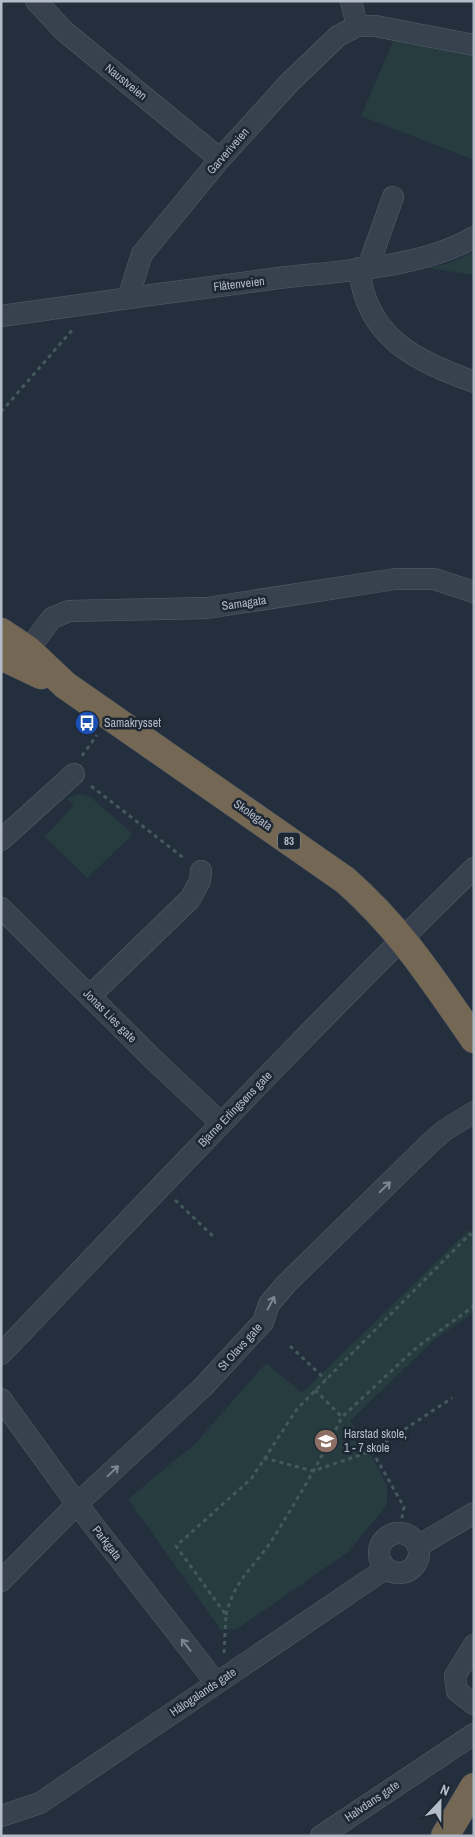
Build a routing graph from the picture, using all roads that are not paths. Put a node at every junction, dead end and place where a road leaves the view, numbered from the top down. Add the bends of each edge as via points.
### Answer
1 (36, 1) edge
2 (350, 1) edge
3 (357, 26) junction
4 (474, 45) edge
5 (220, 159) junction
6 (393, 197) dead end
7 (474, 237) edge
8 (363, 267) junction
9 (128, 298) junction
10 (1, 316) edge
11 (474, 382) edge
12 (474, 592) edge
13 (1, 632) edge
14 (28, 650) junction
15 (1, 656) edge
16 (65, 685) junction
17 (74, 774) road end
18 (1, 840) edge
19 (474, 868) edge
20 (201, 871) road end
21 (1, 908) edge
22 (403, 937) junction
23 (90, 996) junction
24 (474, 1040) edge
25 (474, 1112) edge
26 (221, 1124) junction
27 (1, 1354) edge
28 (1, 1399) edge
29 (77, 1504) junction
30 (474, 1513) edge
31 (418, 1546) junction
32 (385, 1569) junction
33 (1, 1581) edge
34 (474, 1645) edge
35 (216, 1684) junction
36 (474, 1704) edge
37 (474, 1734) edge
38 (474, 1787) edge
39 (10, 1814) edge
40 (1, 1830) edge
41 (321, 1836) edge
42 (445, 1836) edge

1 - 5 street, Naustveien via 64,31
2 - 3 street
3 - 4 street via 375,26
3 - 5 street, Garveriveien via 338,36 289,83
5 - 9 street, Garveriveien via 142,254
6 - 8 street
7 - 8 street, Flåtenveien via 434,255
8 - 9 street, Flåtenveien
8 - 11 street via 366,301 393,339 406,351 434,367
9 - 10 street, Flåtenveien
12 - 14 street, Samagata via 434,579 395,579 207,608 69,611 52,618
13 - 14 highway, 83
14 - 16 highway, 83
15 - 16 highway, 83
16 - 22 highway, Skolegata / 83 via 345,880
17 - 18 street
19 - 22 street, Bjarne Erlingsøns gate
20 - 23 street via 200,881 190,899
21 - 23 street, Jonas Lies gate
22 - 24 highway, Skolegata / 83
22 - 26 street, Bjarne Erlingsøns gate
23 - 26 street, Jonas Lies gate
29 -> 25 street, St Olavs gate via 203,1387 263,1322 269,1304 286,1283 431,1142
26 - 27 street, Bjarne Erlingsøns gate
28 - 29 street, Parkgata
29 - 33 street, St Olavs gate
35 -> 29 street, Parkgata
30 - 31 street
31 - 32 street via 418,1562 413,1568 399,1574
31 - 32 street via 414,1539 399,1533 384,1539 378,1554
32 - 35 street, Hålogalands gate
34 - 36 street via 455,1676 457,1691
35 - 39 street, Hålogalands gate via 40,1803
37 - 41 street, Halvdans gate
38 - 42 highway
39 - 40 street, Hålogalands gate

